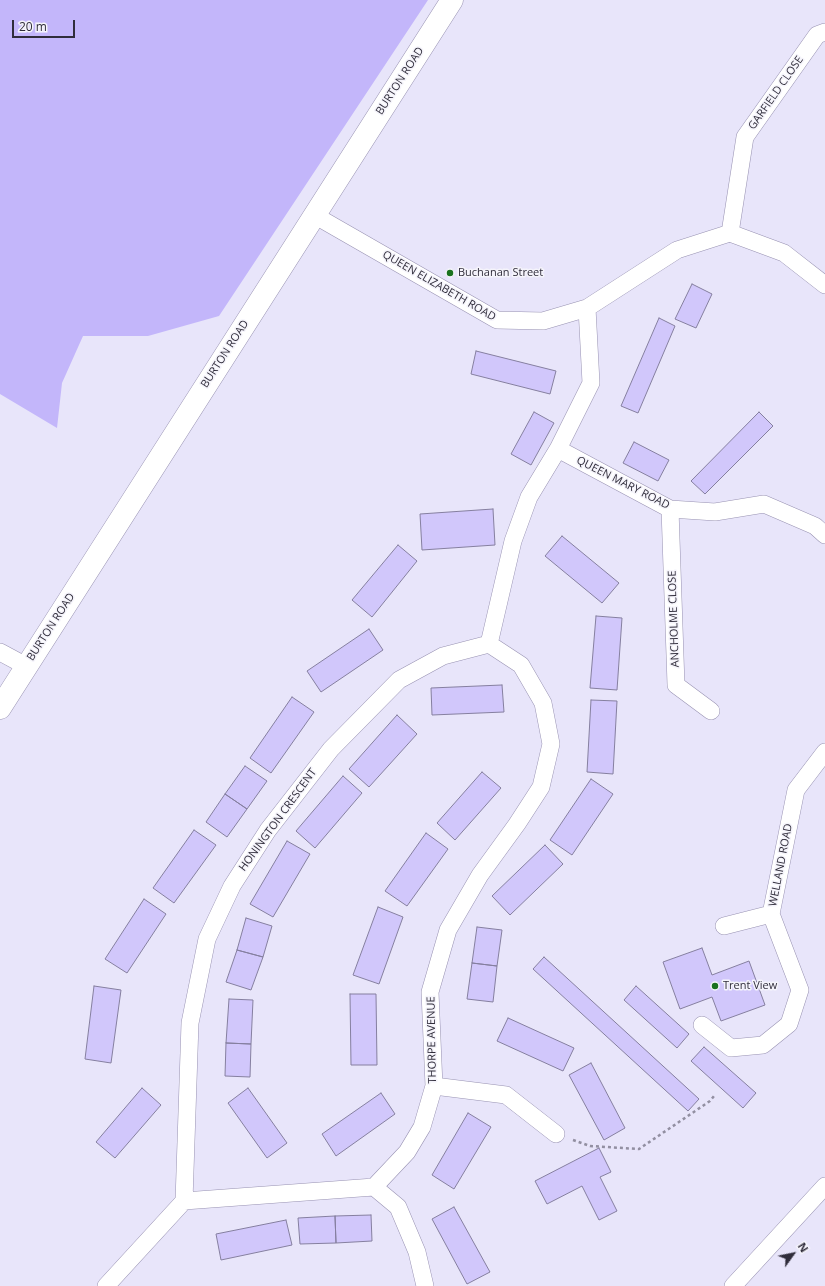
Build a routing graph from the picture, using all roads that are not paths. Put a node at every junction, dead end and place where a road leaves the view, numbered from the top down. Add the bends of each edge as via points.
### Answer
1 (452, 0) edge
2 (825, 32) edge
3 (314, 215) junction
4 (730, 233) junction
5 (825, 285) edge
6 (587, 308) junction
7 (558, 449) junction
8 (670, 509) junction
9 (825, 535) edge
10 (489, 644) junction
11 (0, 652) edge
12 (26, 666) junction
13 (0, 708) edge
14 (711, 711) dead end
15 (825, 752) edge
16 (771, 914) junction
17 (724, 926) dead end
18 (702, 1025) dead end
19 (434, 1086) junction
20 (556, 1134) road end
21 (374, 1186) junction
22 (825, 1186) edge
23 (184, 1201) junction
24 (106, 1286) edge
25 (426, 1286) edge
26 (733, 1286) edge

1 - 3 main road, BURTON ROAD
2 - 4 street, GARFIELD CLOSE via 817,35 745,137
3 - 6 street, QUEEN ELIZABETH ROAD via 497,320 543,321
3 - 12 main road, BURTON ROAD
4 - 5 street via 784,253
4 - 6 street, QUEEN ELIZABETH ROAD via 677,250
6 - 7 street via 591,383
7 - 8 street, QUEEN MARY ROAD
7 - 10 street via 529,497 512,541
8 - 9 street, QUEEN MARY ROAD via 715,512 764,504 815,526
8 - 14 street, ANCHOLME CLOSE via 676,685
10 - 19 street, THORPE AVENUE via 521,665 543,703 551,744 541,787 480,875 448,930 430,992
10 - 23 street, HONINGTON CRESCENT via 442,656 399,680 331,749 268,830 232,886 207,939 190,1023
11 - 12 street
12 - 13 main road, BURTON ROAD
15 - 16 street, WELLAND ROAD via 796,790
16 - 17 street
16 - 18 street, WELLAND ROAD via 800,990 789,1024 763,1045 731,1048
19 - 20 street via 506,1095
19 - 21 street, THORPE AVENUE via 422,1127 407,1152
21 - 23 street
21 - 25 street via 398,1207 417,1252
22 - 26 street
23 - 24 street

